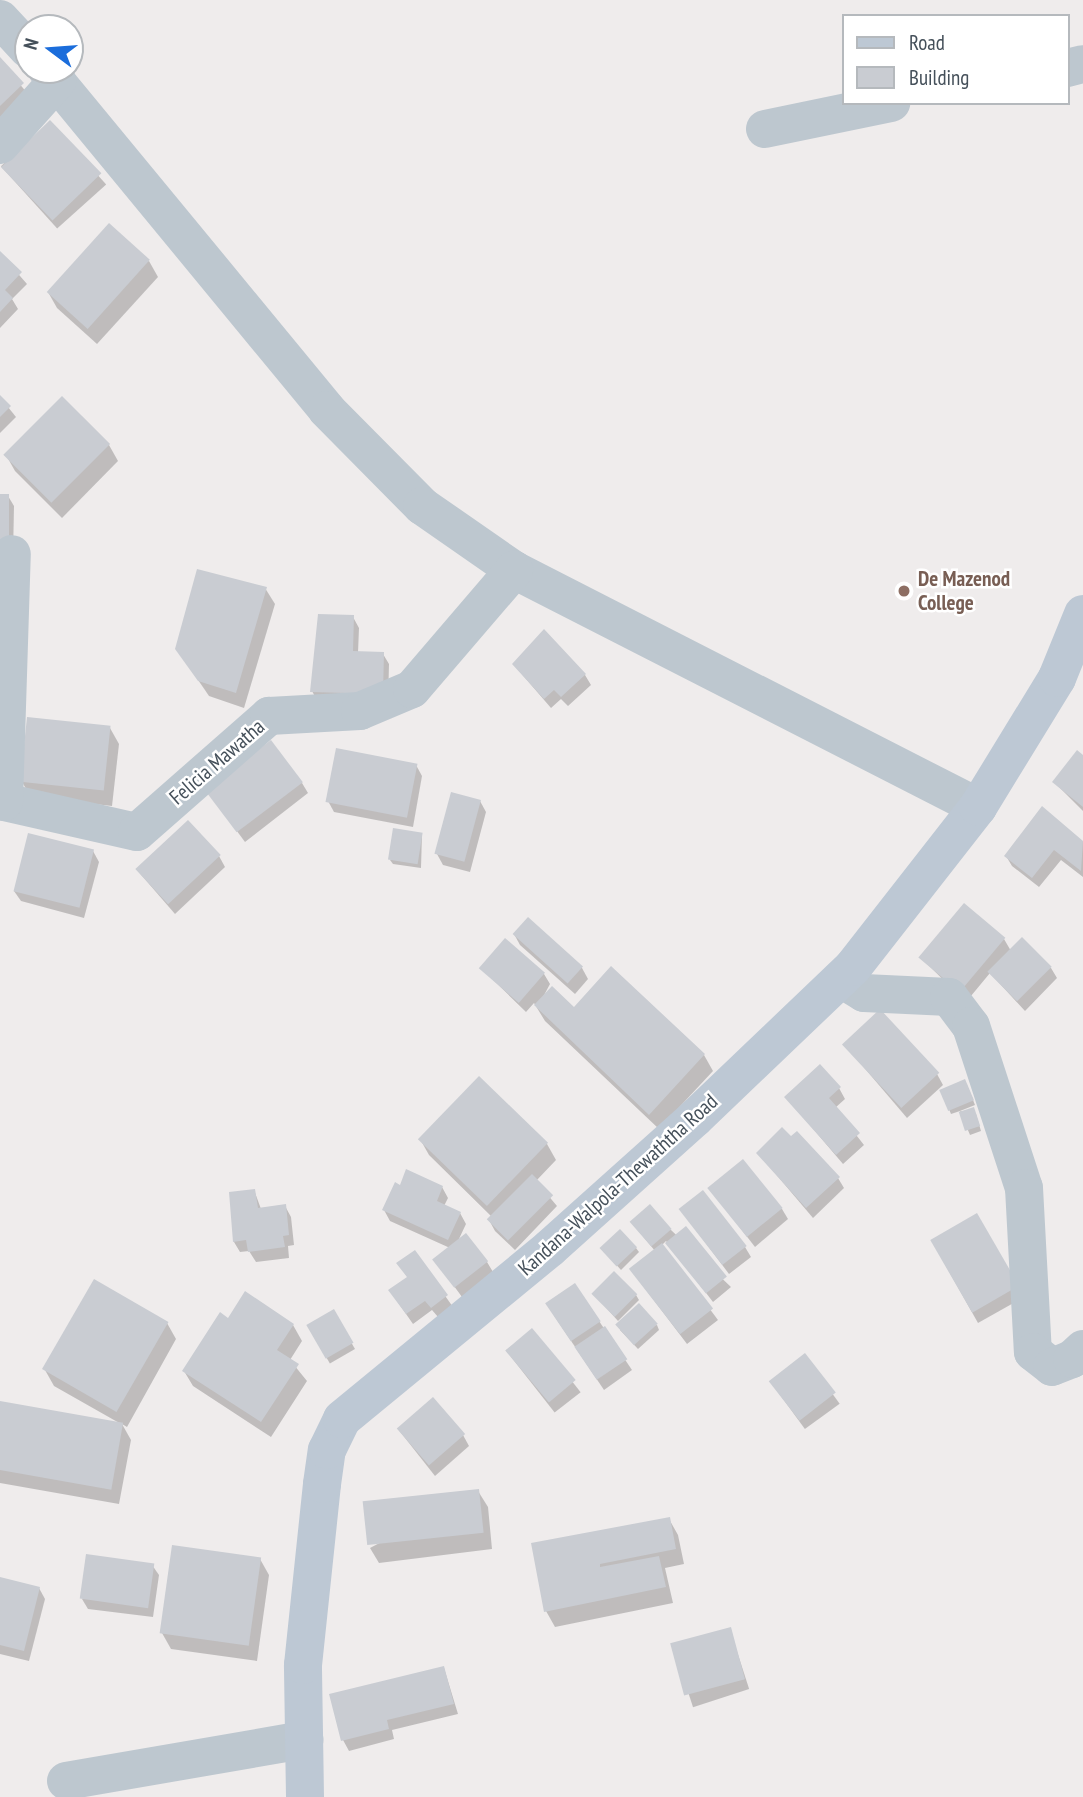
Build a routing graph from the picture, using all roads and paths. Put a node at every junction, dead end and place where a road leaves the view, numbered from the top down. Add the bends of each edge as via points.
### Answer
1 (0, 19) edge
2 (14, 34) edge
3 (46, 84) edge
4 (59, 84) edge
5 (881, 105) edge
6 (765, 129) dead end
7 (0, 145) edge
8 (12, 554) dead end
9 (514, 570) junction
10 (1083, 614) edge
11 (2, 801) edge
12 (978, 807) junction
13 (841, 979) junction
14 (1083, 1349) edge
15 (304, 1740) junction
16 (66, 1781) dead end
17 (305, 1797) edge

1 - 2 street
3 - 7 street
4 - 9 street via 327,410 422,506
5 - 6 street
8 - 11 street
9 - 11 street, Felicia Mawatha via 412,689 360,711 269,716 136,832
9 - 12 street
10 - 12 street, Kandana-Walpola-Thewaththa Road via 1057,678
12 - 13 street, Kandana-Walpola-Thewaththa Road
13 - 14 street via 864,993 949,997 971,1026 1024,1188 1033,1352 1052,1367
13 - 15 street, Kandana-Walpola-Thewaththa Road via 550,1248 342,1419 327,1450 322,1484 303,1665
15 - 16 street
15 - 17 street, Kandana-Walpola-Thewaththa Road

